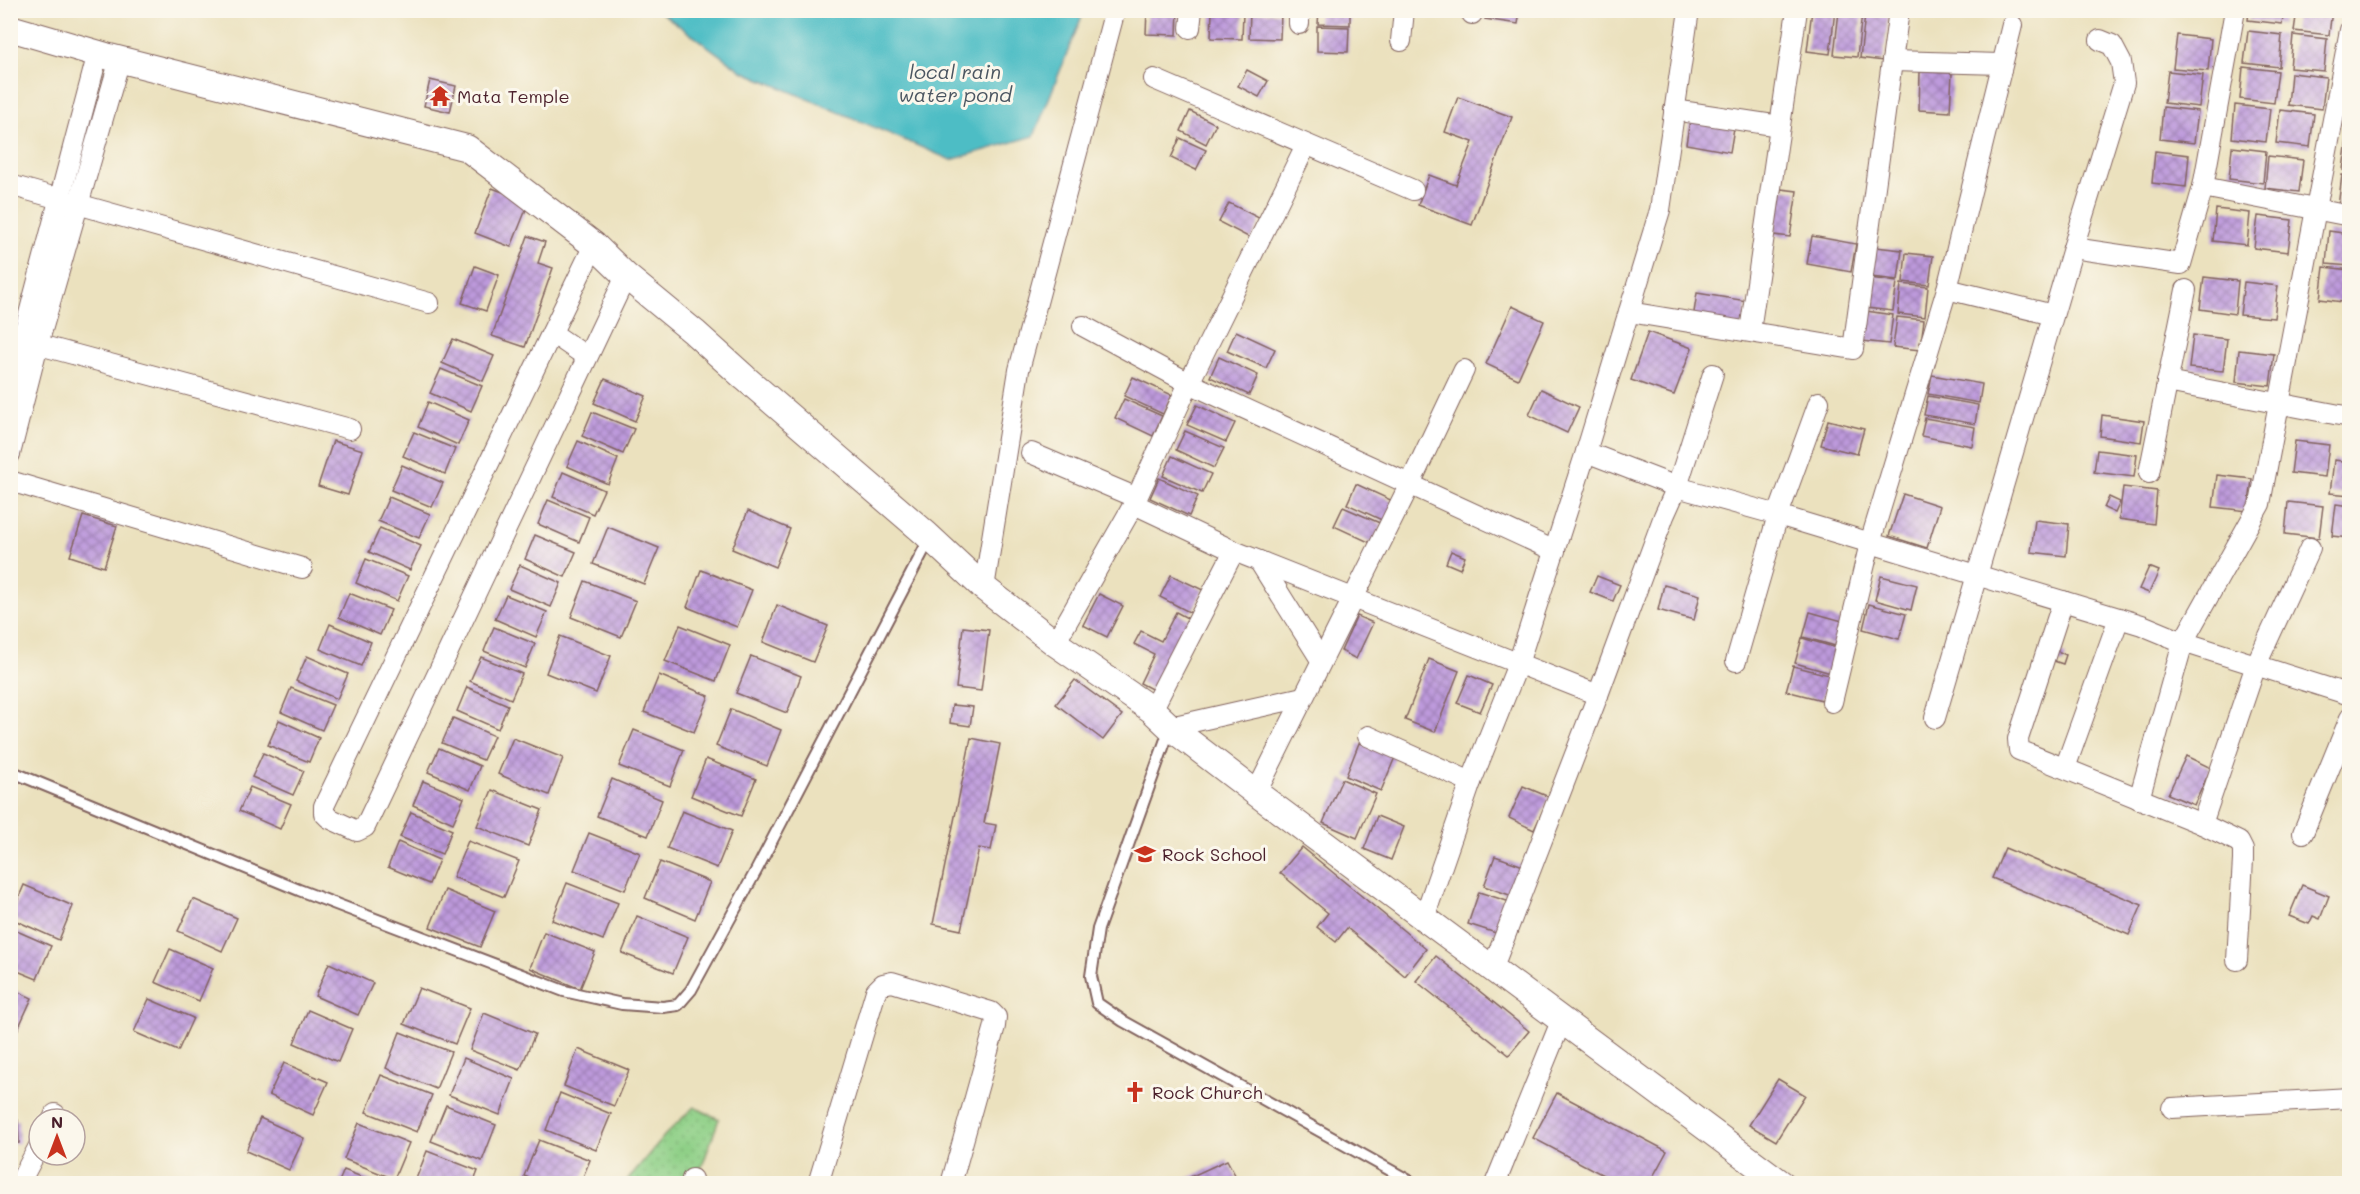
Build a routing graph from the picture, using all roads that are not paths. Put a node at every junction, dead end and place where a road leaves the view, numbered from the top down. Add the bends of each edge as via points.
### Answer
1 (1115, 10) edge
2 (1404, 10) edge
3 (1689, 10) edge
4 (1797, 10) edge
5 (1899, 10) edge
6 (2235, 10) edge
7 (2012, 25) dead end
8 (10, 28) edge
9 (2349, 30) edge
10 (2100, 40) dead end
11 (1401, 41) dead end
12 (109, 56) junction
13 (1892, 61) junction
14 (2001, 64) junction
15 (1154, 79) dead end
16 (1674, 110) junction
17 (1780, 126) junction
18 (1306, 145) junction
19 (10, 185) edge
20 (2203, 187) junction
21 (1413, 190) dead end
22 (60, 199) junction
23 (80, 205) junction
24 (2316, 209) junction
25 (2349, 216) edge
26 (594, 245) junction
27 (2073, 248) junction
28 (626, 276) junction
29 (1947, 289) junction
30 (2186, 290) dead end
31 (429, 303) dead end
32 (1629, 312) junction
33 (2053, 315) junction
34 (1083, 326) dead end
35 (1750, 331) junction
36 (552, 333) junction
37 (24, 340) edge
38 (587, 357) junction
39 (1464, 370) dead end
40 (1713, 374) dead end
41 (2167, 382) junction
42 (1190, 383) junction
43 (10, 386) edge
44 (1818, 402) dead end
45 (2279, 404) junction
46 (2349, 417) edge
47 (350, 429) dead end
48 (1586, 452) junction
49 (1030, 453) dead end
50 (10, 454) edge
51 (2149, 473) dead end
52 (10, 481) edge
53 (1410, 484) junction
54 (1677, 487) junction
55 (1136, 501) junction
56 (1778, 515) junction
57 (930, 538) junction
58 (1870, 543) junction
59 (2310, 548) dead end
60 (1234, 551) junction
61 (1555, 551) junction
62 (1259, 561) junction
63 (302, 568) dead end
64 (1976, 575) junction
65 (984, 588) junction
66 (1352, 599) junction
67 (2063, 601) junction
68 (2119, 618) junction
69 (2183, 642) junction
70 (1055, 643) junction
71 (1321, 660) junction
72 (1736, 661) dead end
73 (1518, 664) junction
74 (2256, 665) junction
75 (1598, 695) junction
76 (2349, 695) edge
77 (1303, 697) junction
78 (1832, 702) dead end
79 (1935, 718) dead end
80 (2349, 718) edge
81 (1161, 719) junction
82 (1368, 735) dead end
83 (2065, 768) junction
84 (10, 771) edge
85 (1471, 782) junction
86 (1256, 793) junction
87 (2139, 799) junction
88 (2202, 824) junction
89 (2303, 833) dead end
90 (1424, 918) junction
91 (2237, 960) dead end
92 (1493, 967) junction
93 (1562, 1019) junction
94 (2349, 1098) edge
95 (2172, 1108) dead end
96 (28, 1167) edge
97 (19, 1184) edge
98 (818, 1184) edge
99 (951, 1184) edge
100 (1415, 1184) edge
101 (1495, 1184) edge
102 (1782, 1184) edge

1 - 65 street via 1019,370
2 - 11 street
3 - 16 street
4 - 17 street
5 - 13 street
6 - 20 street
7 - 14 street
8 - 12 street
9 - 24 street
10 - 27 street via 2112,45 2121,62 2124,83
12 - 22 street
12 - 23 street
12 - 26 street via 467,148
13 - 14 street
13 - 35 street via 1853,349
14 - 29 street
15 - 18 street
16 - 17 street
16 - 32 street via 1660,210
17 - 35 street
18 - 21 street
18 - 42 street
19 - 22 street
20 - 24 street
20 - 27 street via 2181,264
22 - 23 street
22 - 37 street
23 - 31 street
23 - 37 street
24 - 25 street
24 - 45 street
26 - 28 street
26 - 36 street
27 - 33 street
28 - 38 street
28 - 57 street
29 - 33 street
29 - 58 street
30 - 41 street
32 - 35 street
32 - 48 street
33 - 64 street
34 - 42 street
36 - 38 street
36 - 38 street via 324,806 329,818 357,831 365,827
37 - 43 street
37 - 47 street
37 - 50 street
39 - 53 street
40 - 54 street
41 - 45 street
41 - 51 street
42 - 53 street
42 - 55 street
44 - 56 street
45 - 46 street
45 - 69 street via 2260,504
48 - 54 street
48 - 61 street
49 - 55 street
52 - 63 street
53 - 61 street
53 - 66 street
54 - 56 street
54 - 75 street
55 - 60 street
55 - 70 street
56 - 58 street
56 - 72 street
57 - 65 street
57 - 84 lane via 757,869 691,990 678,1005 622,1004 564,991 299,891
58 - 64 street
58 - 78 street
59 - 74 street
60 - 62 street
60 - 81 street
61 - 73 street
62 - 66 street
62 - 71 street
64 - 67 street
64 - 79 street
65 - 70 street
66 - 71 street
66 - 73 street
67 - 68 street
67 - 83 street via 2017,746
68 - 69 street
68 - 83 street
69 - 74 street
69 - 87 street
70 - 81 street
71 - 77 street
73 - 75 street
73 - 85 street
74 - 76 street
74 - 88 street
75 - 92 street
77 - 81 street
77 - 86 street
80 - 89 street
81 - 86 street
81 - 100 lane via 1098,929 1091,975 1097,1003
82 - 85 street
83 - 87 street
85 - 90 street
86 - 90 street
87 - 88 street
88 - 91 street via 2239,842 2243,850
90 - 92 street
92 - 93 street
93 - 101 street
93 - 102 street
94 - 95 street
96 - 97 street
98 - 99 street via 876,991 892,982 991,1012 996,1017

